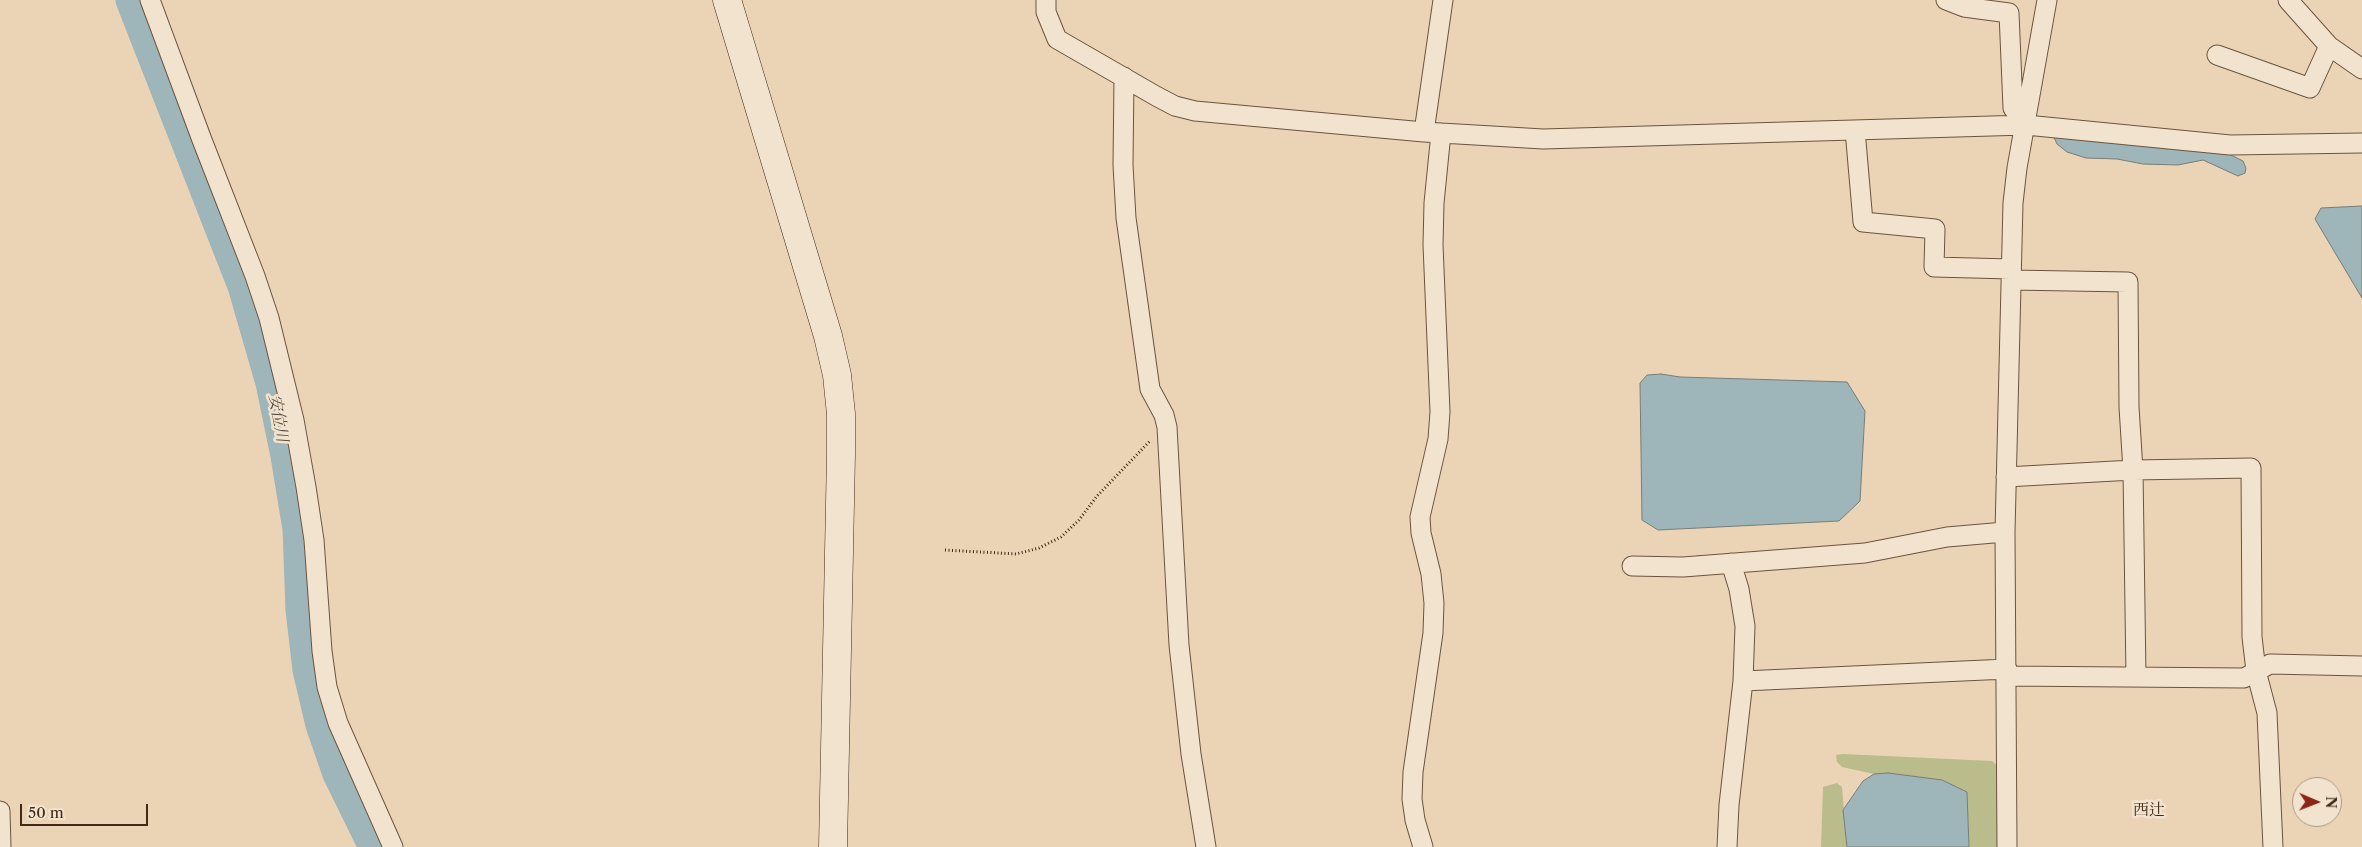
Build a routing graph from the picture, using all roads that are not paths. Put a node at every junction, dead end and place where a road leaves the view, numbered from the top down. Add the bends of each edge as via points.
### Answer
1 (150, 0) edge
2 (727, 0) edge
3 (1046, 0) edge
4 (1443, 0) edge
5 (1946, 0) edge
6 (2046, 0) edge
7 (2288, 0) edge
8 (2329, 46) junction
9 (2216, 55) dead end
10 (2362, 69) edge
11 (1124, 77) junction
12 (2026, 125) junction
13 (1855, 130) junction
14 (1432, 132) junction
15 (2362, 143) edge
16 (2011, 274) junction
17 (2133, 470) junction
18 (2006, 477) junction
19 (2005, 532) junction
20 (1731, 563) junction
21 (1632, 566) dead end
22 (2362, 666) edge
23 (2256, 671) junction
24 (2007, 673) junction
25 (2136, 677) junction
26 (1743, 681) junction
27 (0, 811) edge
28 (1, 847) edge
29 (393, 847) edge
30 (833, 847) edge
31 (1206, 847) edge
32 (1423, 847) edge
33 (1727, 847) edge
34 (2007, 847) edge
35 (2273, 847) edge

1 - 29 street via 269,318 306,487 327,687 338,723
2 - 30 street via 837,375 842,454
3 - 11 street via 1046,12 1057,40
4 - 14 street
5 - 12 street via 1964,7 2009,13 2013,108
6 - 12 street
7 - 8 street
8 - 9 street via 2310,88
8 - 10 street
11 - 14 street via 1175,106 1195,111
11 - 31 street via 1126,218 1150,389 1167,426 1179,645 1192,762
12 - 13 street
12 - 15 street via 2230,145
12 - 16 street via 2016,177
13 - 14 street via 1580,140
13 - 16 street via 1862,222 1935,229 1934,267
14 - 32 street via 1439,430 1420,517 1431,574 1434,633 1413,772 1412,799
16 - 17 street via 2128,282
16 - 18 street
17 - 18 street
17 - 23 street via 2251,468 2252,637
17 - 25 street
18 - 19 street
19 - 20 street via 1947,537 1865,553
19 - 24 street
20 - 21 street via 1683,567
20 - 26 street via 1745,626
22 - 23 street via 2270,664
23 - 25 street via 2244,678
23 - 35 street via 2267,714
24 - 25 street
24 - 26 street
24 - 34 street
26 - 33 street
27 - 28 street

